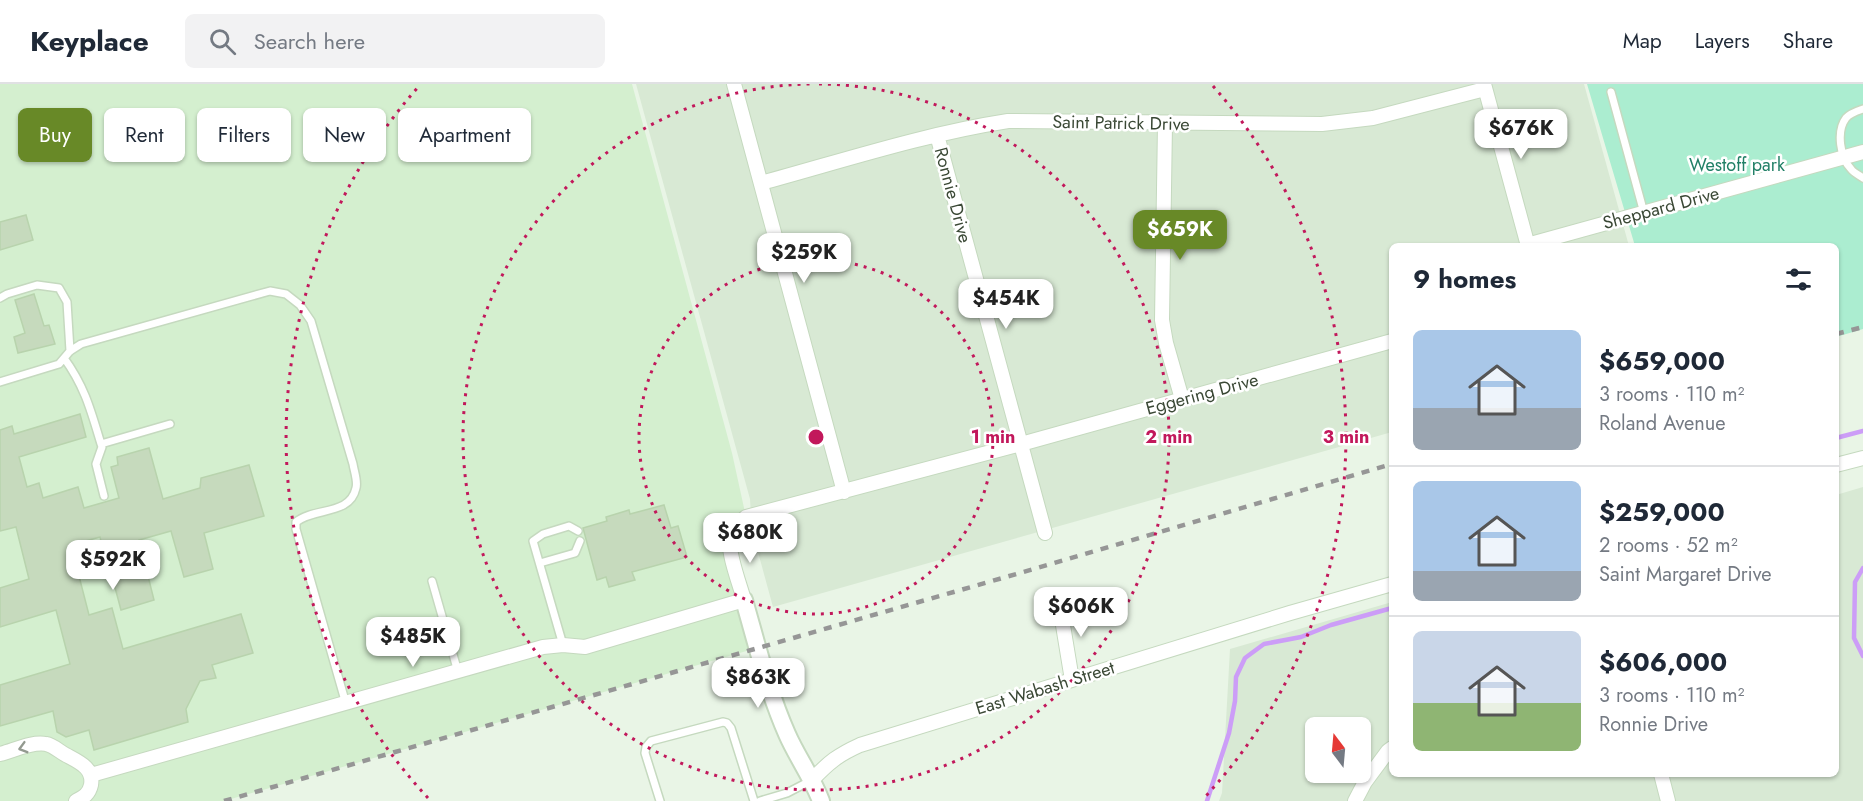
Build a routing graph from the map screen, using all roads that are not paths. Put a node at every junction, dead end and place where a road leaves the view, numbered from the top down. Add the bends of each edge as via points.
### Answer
1 (734, 84) edge
2 (1484, 86) edge
3 (1611, 92) dead end
4 (1863, 109) edge
5 (1165, 124) junction
6 (937, 135) junction
7 (1863, 152) edge
8 (1843, 158) junction
9 (1863, 178) edge
10 (760, 183) junction
11 (1644, 213) junction
12 (1527, 243) edge
13 (1535, 243) edge
14 (0, 298) edge
15 (1389, 342) edge
16 (70, 351) junction
17 (64, 358) junction
18 (0, 382) edge
19 (1182, 399) junction
20 (170, 424) dead end
21 (101, 444) junction
22 (1020, 444) junction
23 (1863, 458) edge
24 (1839, 464) edge
25 (844, 492) junction
26 (104, 495) dead end
27 (578, 531) dead end
28 (1045, 533) dead end
29 (580, 541) dead end
30 (540, 563) junction
31 (432, 581) dead end
32 (1389, 585) edge
33 (744, 600) junction
34 (1059, 601) dead end
35 (563, 645) junction
36 (458, 672) junction
37 (1072, 680) junction
38 (346, 704) junction
39 (1389, 750) edge
40 (0, 754) edge
41 (91, 775) junction
42 (1662, 777) edge
43 (812, 780) junction
44 (76, 801) edge
45 (660, 801) edge
46 (754, 801) edge
47 (760, 801) edge
48 (820, 801) edge
49 (1355, 801) edge
50 (1668, 801) edge

1 - 10 street
2 - 5 street, Saint Patrick Drive via 1373,118 1322,124
2 - 12 street
3 - 11 lane
4 - 8 lane via 1845,119
5 - 6 street, Saint Patrick Drive via 1008,121
5 - 19 street via 1162,320
6 - 10 street, Saint Patrick Drive
6 - 22 street, Ronnie Drive
7 - 8 street, Sheppard Drive
8 - 9 lane
8 - 11 street, Sheppard Drive
10 - 25 street
11 - 13 street, Sheppard Drive
14 - 16 lane via 37,285 58,288 67,302
15 - 19 street, Eggering Drive
16 - 17 lane
16 - 38 lane via 81,344 270,291 286,294 300,305 311,321 357,487 341,507 303,516 296,522
17 - 18 lane via 59,364
17 - 21 lane via 84,391
19 - 22 street, Eggering Drive
20 - 21 lane
21 - 26 lane via 96,464
22 - 25 street, Eggering Drive
22 - 28 street, Ronnie Drive
23 - 24 street
25 - 33 street, Eggering Drive via 746,517 736,525 730,549
27 - 30 lane via 569,526 533,541
29 - 30 lane via 575,553
30 - 35 lane
31 - 36 lane
32 - 37 street, East Wabash Street
33 - 35 street via 585,647
33 - 43 street via 773,699
34 - 37 street
35 - 36 street
36 - 38 street
37 - 43 street, East Wabash Street via 860,745 839,755
38 - 41 street
39 - 49 street
41 -> 40 street via 82,764 47,744
41 - 44 street via 90,790
42 - 50 street
43 - 47 lane
43 - 48 street
45 - 46 lane via 646,747 651,741 723,722 731,728

